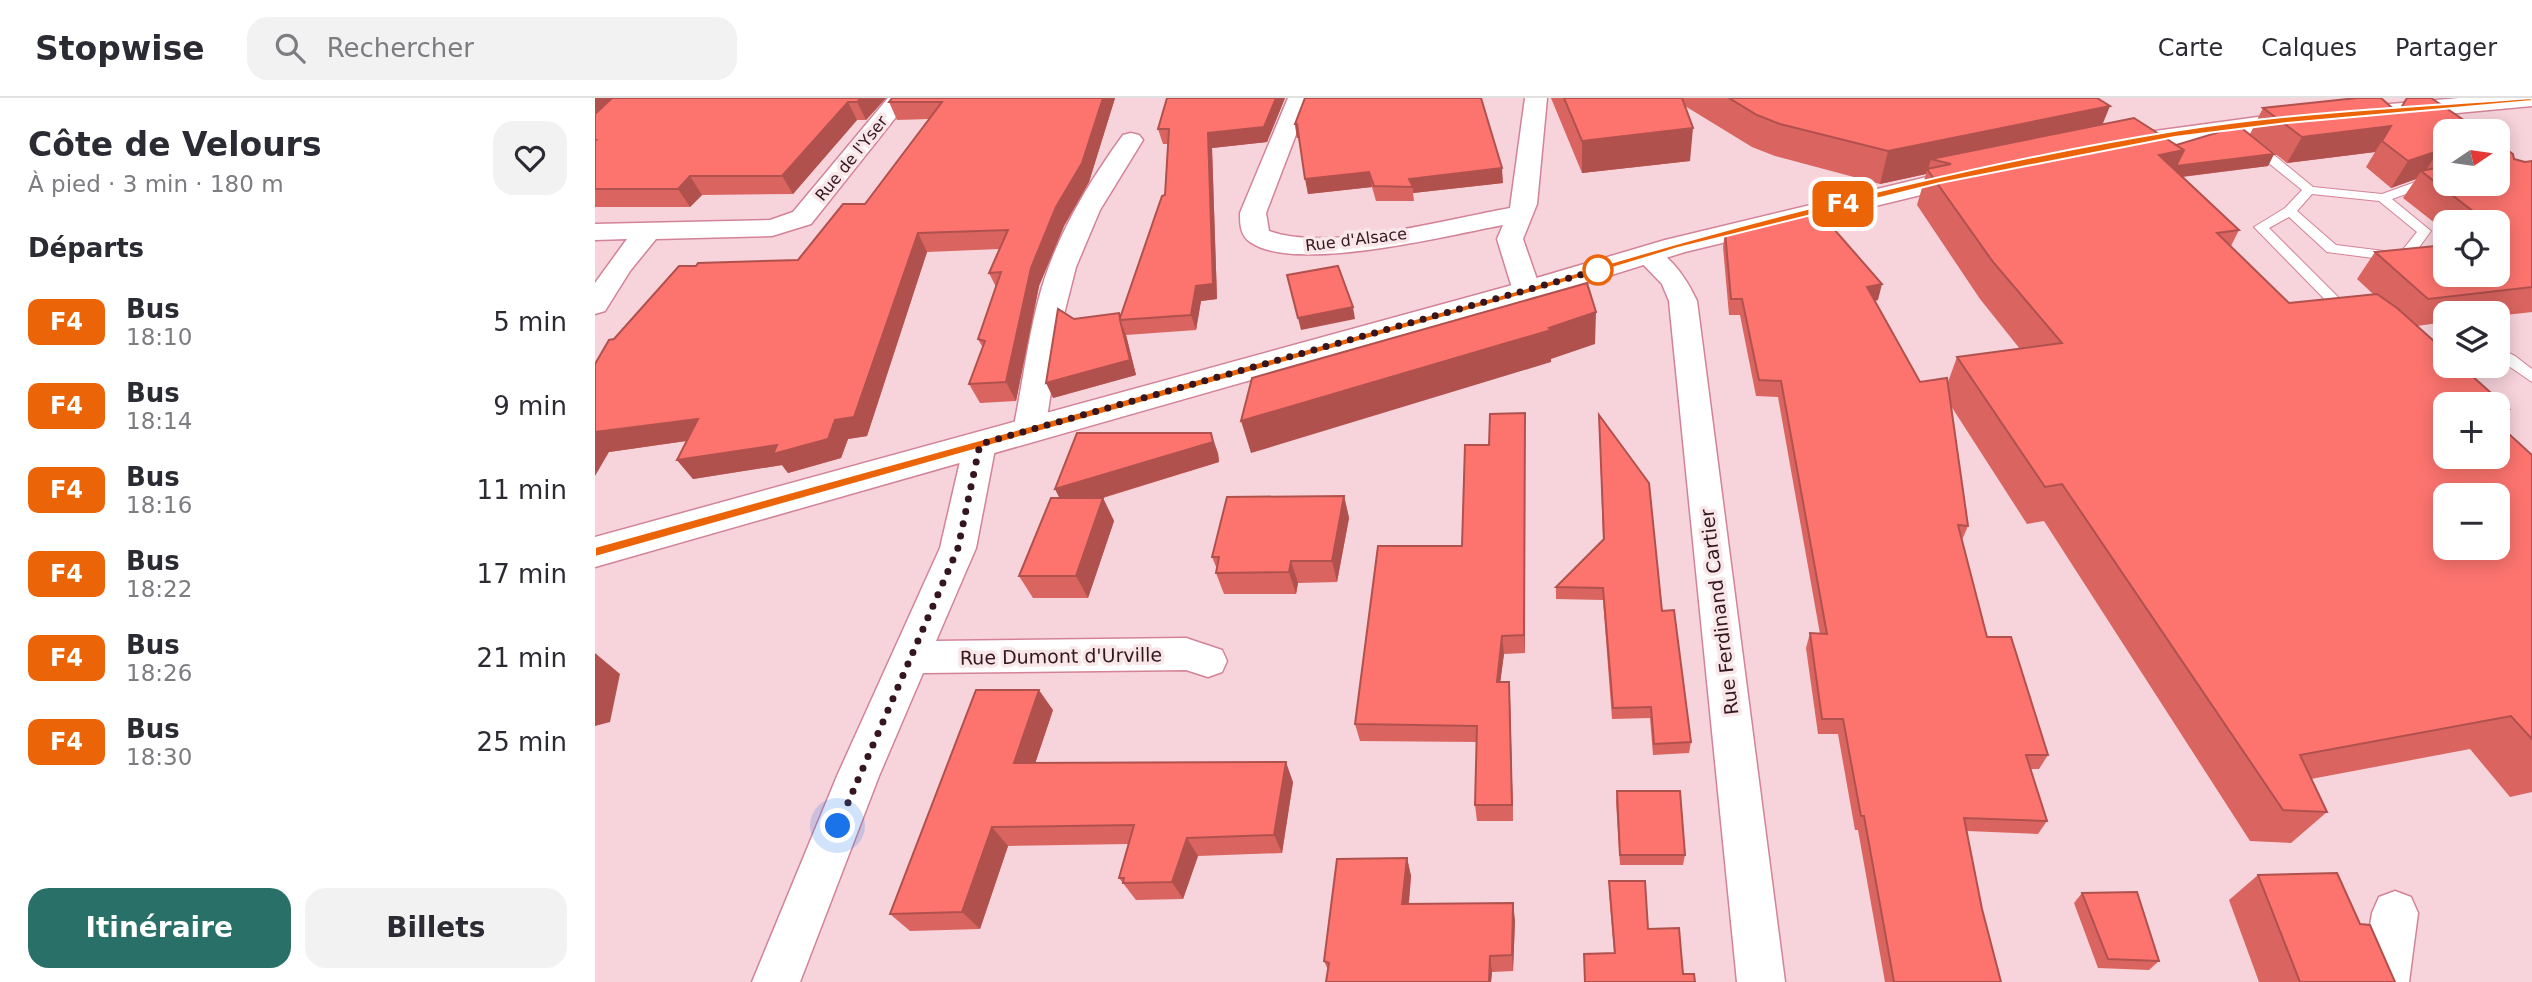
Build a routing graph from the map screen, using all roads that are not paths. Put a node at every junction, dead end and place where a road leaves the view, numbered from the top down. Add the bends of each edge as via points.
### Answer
1 (900, 98) edge
2 (1299, 98) edge
3 (1536, 98) edge
4 (2532, 99) edge
5 (2231, 127) junction
6 (1131, 140) dead end
7 (2083, 150) edge
8 (1992, 169) edge
9 (2433, 184) edge
10 (2309, 190) junction
11 (2383, 198) junction
12 (2290, 211) junction
13 (1519, 214) junction
14 (648, 231) junction
15 (595, 232) edge
16 (1661, 251) junction
17 (1527, 291) junction
18 (595, 305) edge
19 (2361, 328) edge
20 (2510, 361) edge
21 (2532, 377) edge
22 (1030, 430) junction
23 (980, 444) junction
24 (595, 552) edge
25 (912, 657) junction
26 (1208, 662) dead end
27 (2395, 913) dead end
28 (776, 982) edge
29 (1761, 982) edge
30 (2385, 982) edge

1 - 14 street, Rue de l'Yser via 802,218 772,228
2 - 13 street, Rue d'Alsace via 1253,213 1254,230 1272,244 1311,247
3 - 13 street
4 - 5 street
5 - 7 street
5 - 10 lane
6 - 22 street via 1074,236 1055,288
8 - 16 street
9 - 11 lane
10 - 11 lane
10 - 12 lane
11 - 12 lane via 2424,231 2404,258 2332,249
12 - 19 lane via 2261,227
13 - 17 street via 1510,239
14 - 15 street
14 - 18 street
16 - 17 street
16 - 29 street, Rue Ferdinand Cartier via 1683,301
17 - 22 street
20 - 21 lane
22 - 23 street
23 - 24 street
23 - 25 street via 958,548
25 - 26 street, Rue Dumont d'Urville via 1186,654
25 - 28 street via 858,776
27 - 30 street

